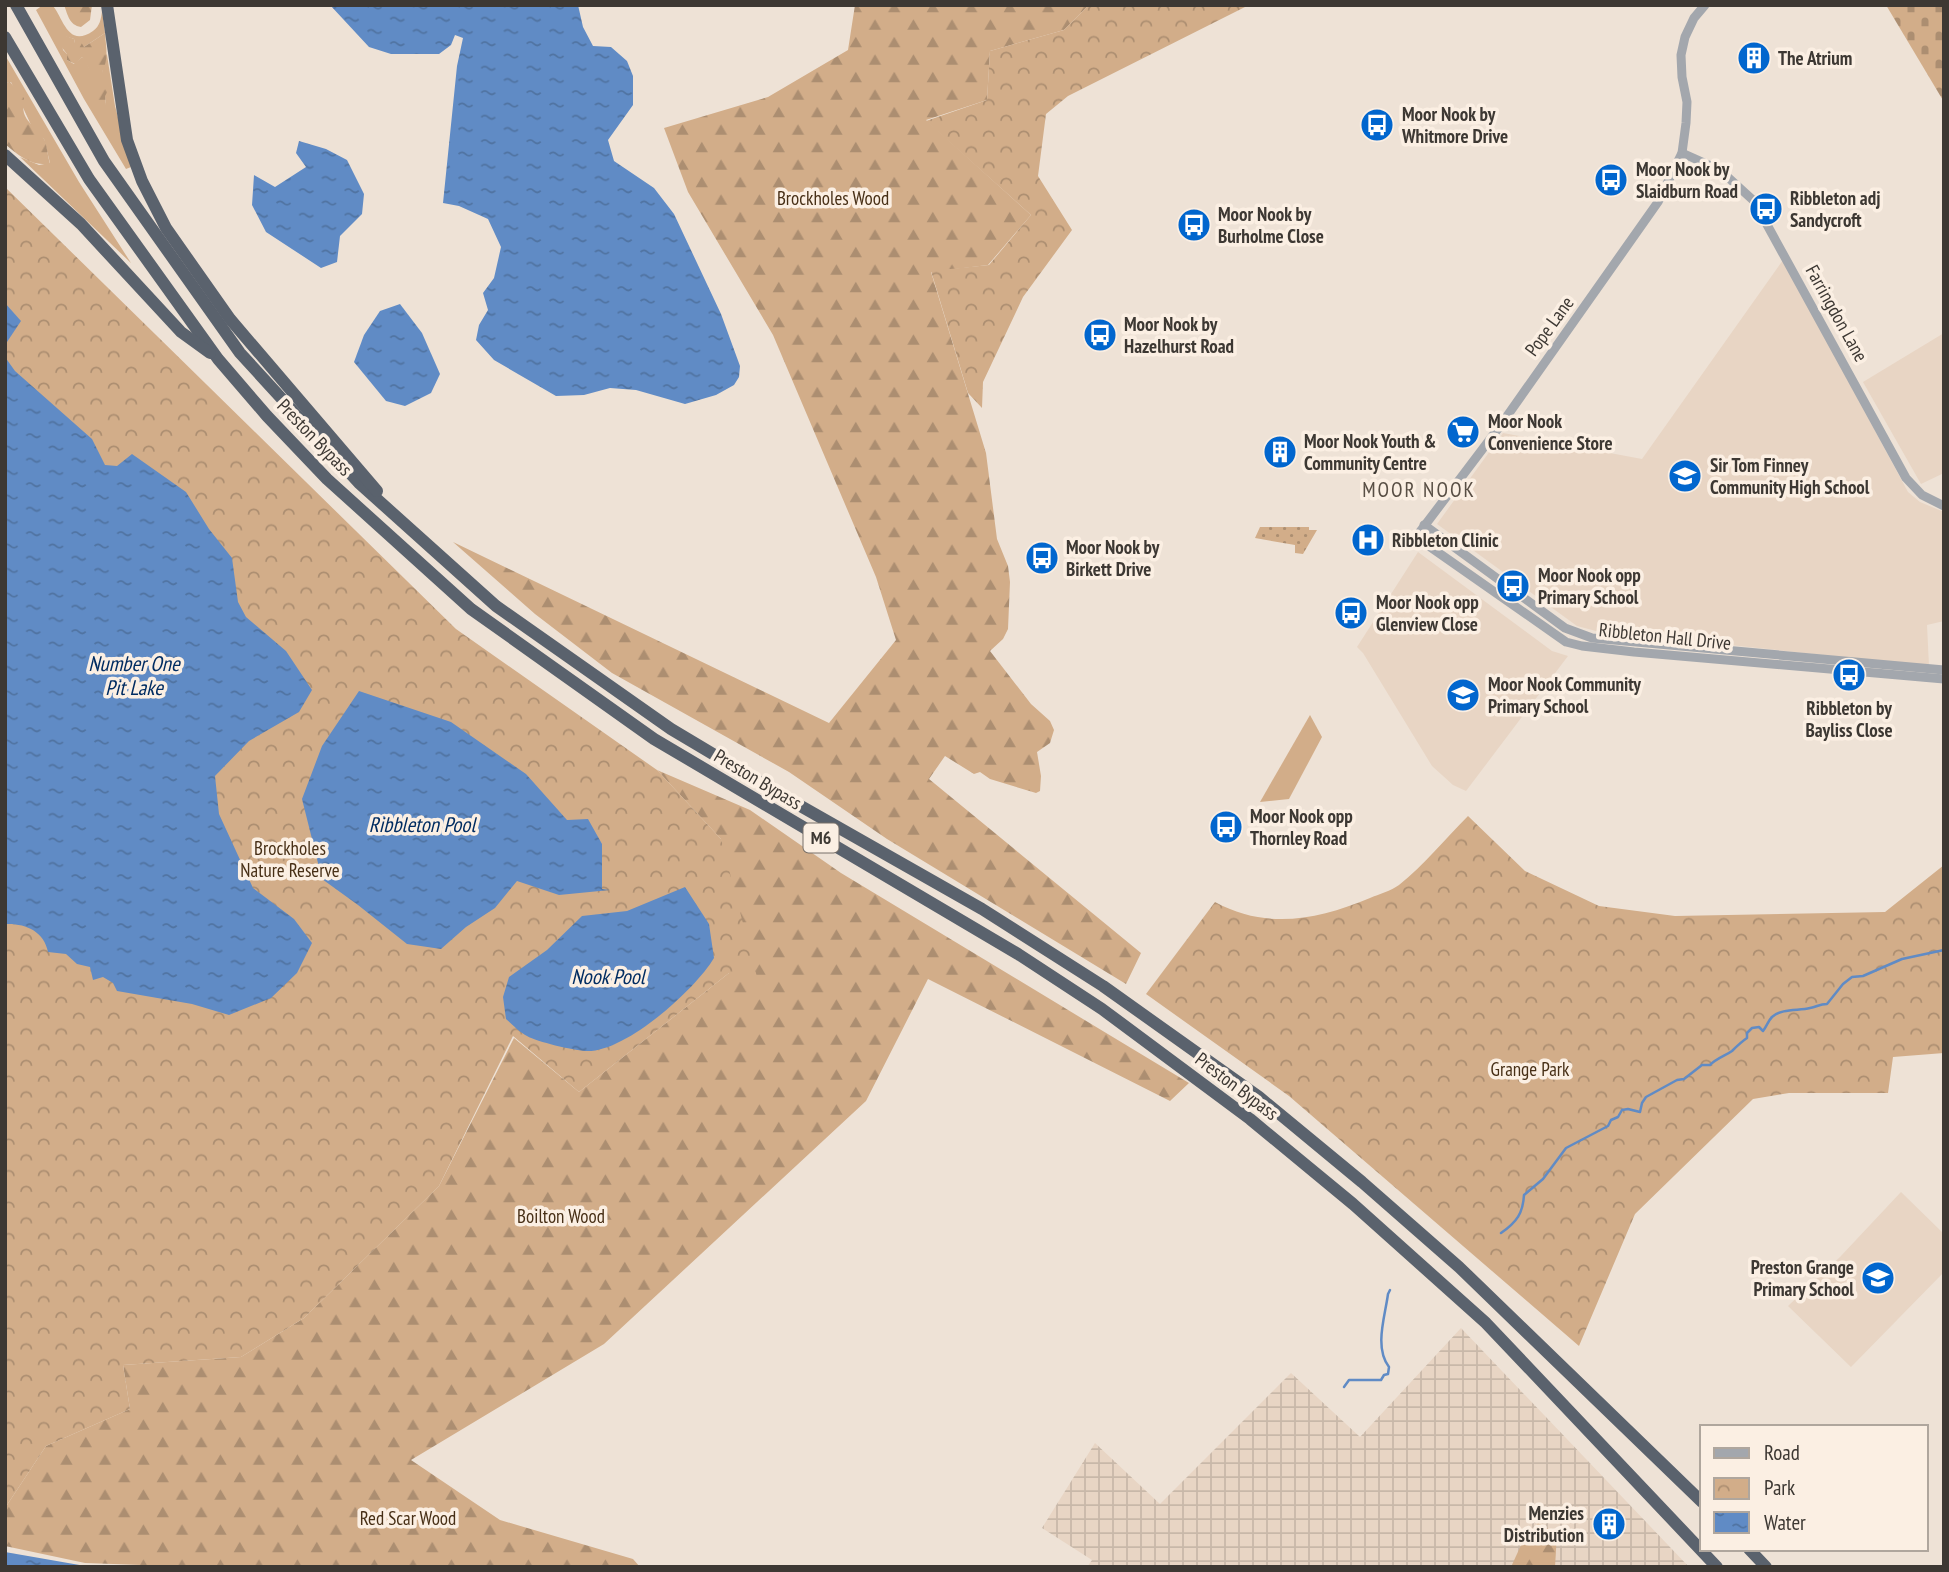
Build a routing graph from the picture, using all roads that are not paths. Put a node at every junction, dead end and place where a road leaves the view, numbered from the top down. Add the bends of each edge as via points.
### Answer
1 (107, 5) edge
2 (1704, 5) edge
3 (17, 8) edge
4 (5, 37) edge
5 (1682, 153) junction
6 (5, 155) edge
7 (218, 359) junction
8 (1944, 506) edge
9 (406, 525) junction
10 (1424, 525) junction
11 (1416, 537) joint
12 (1583, 641) junction
13 (1634, 647) junction
14 (1699, 647) junction
15 (1698, 658) junction
16 (1762, 658) junction
17 (1944, 670) edge
18 (1930, 673) junction
19 (1944, 679) edge
20 (1700, 1500) edge
21 (1700, 1549) edge
22 (1702, 1551) edge
23 (1751, 1551) edge
24 (1717, 1567) edge
25 (1766, 1567) edge

1 - 9 highway via 127,140 166,228 230,319
2 - 5 street, Pope Lane via 1685,37 1682,55 1687,102
3 - 9 highway, Preston Bypass / M6 via 104,160 240,353 359,483
4 - 7 highway, Preston Bypass / M6 via 89,179
5 - 8 street, Farringdon Lane via 1720,170 1754,201 1906,478 1922,495
5 - 10 street, Pope Lane via 1658,202
6 - 7 highway via 81,224 181,332
7 - 21 highway, Preston Bypass / M6 via 327,478 490,624 654,739 1102,1009 1250,1119 1486,1323
9 - 20 highway, Preston Bypass / M6 via 496,606 671,729 982,909 1103,986 1259,1097 1459,1268
10 - 11 street, Pope Lane
10 - 12 street, Ribbleton Hall Drive
11 - 12 street, Ribbleton Hall Drive via 1566,642
12 - 13 street, Ribbleton Hall Drive
13 - 14 street, Ribbleton Hall Drive
13 - 15 street, Ribbleton Hall Drive
14 - 15 street
14 - 16 street, Ribbleton Hall Drive
15 - 16 street, Ribbleton Hall Drive
16 - 18 street, Ribbleton Hall Drive
17 - 18 street, Ribbleton Hall Drive
18 - 19 street, Ribbleton Hall Drive
22 - 24 highway, Preston Bypass / M6
23 - 25 highway

